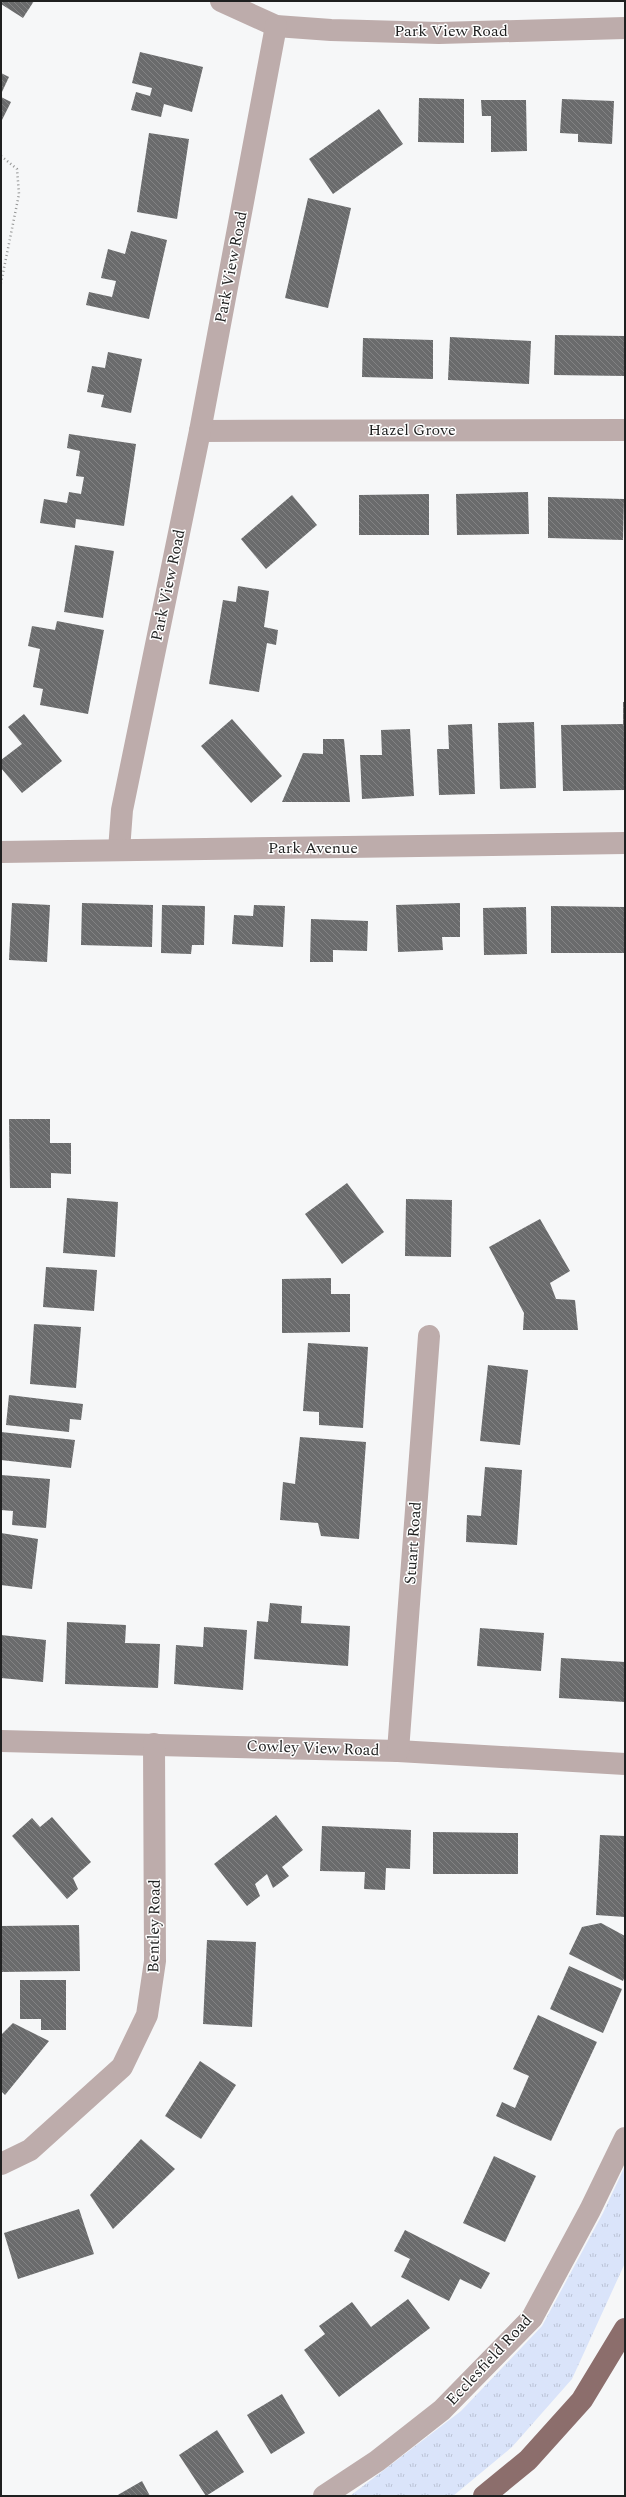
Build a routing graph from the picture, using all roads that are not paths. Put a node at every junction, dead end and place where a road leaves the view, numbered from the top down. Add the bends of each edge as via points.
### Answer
1 (221, 1) edge
2 (276, 26) junction
3 (625, 28) edge
4 (625, 430) edge
5 (200, 431) junction
6 (625, 843) edge
7 (119, 850) junction
8 (1, 852) edge
9 (429, 1336) dead end
10 (1, 1741) edge
11 (154, 1744) junction
12 (398, 1751) junction
13 (625, 1764) edge
14 (625, 2138) edge
15 (1, 2164) edge
16 (625, 2330) edge
17 (324, 2496) edge
18 (484, 2496) edge

1 - 2 street
2 - 3 street, Park View Road via 439,33
2 - 5 street, Park View Road
4 - 5 street, Hazel Grove
5 - 7 street, Park View Road via 122,810
6 - 7 street, Park Avenue via 429,848
7 - 8 street, Park Avenue
9 - 12 street, Stuart Road
10 - 11 street, Cowley View Road
11 - 12 street, Cowley View Road
11 - 15 street, Bentley Road via 155,1961 147,2015 122,2067 30,2150
12 - 13 street, Cowley View Road
14 - 17 street, Ecclesfield Road via 532,2318 442,2410 377,2461
16 - 18 main road via 582,2400 528,2460

